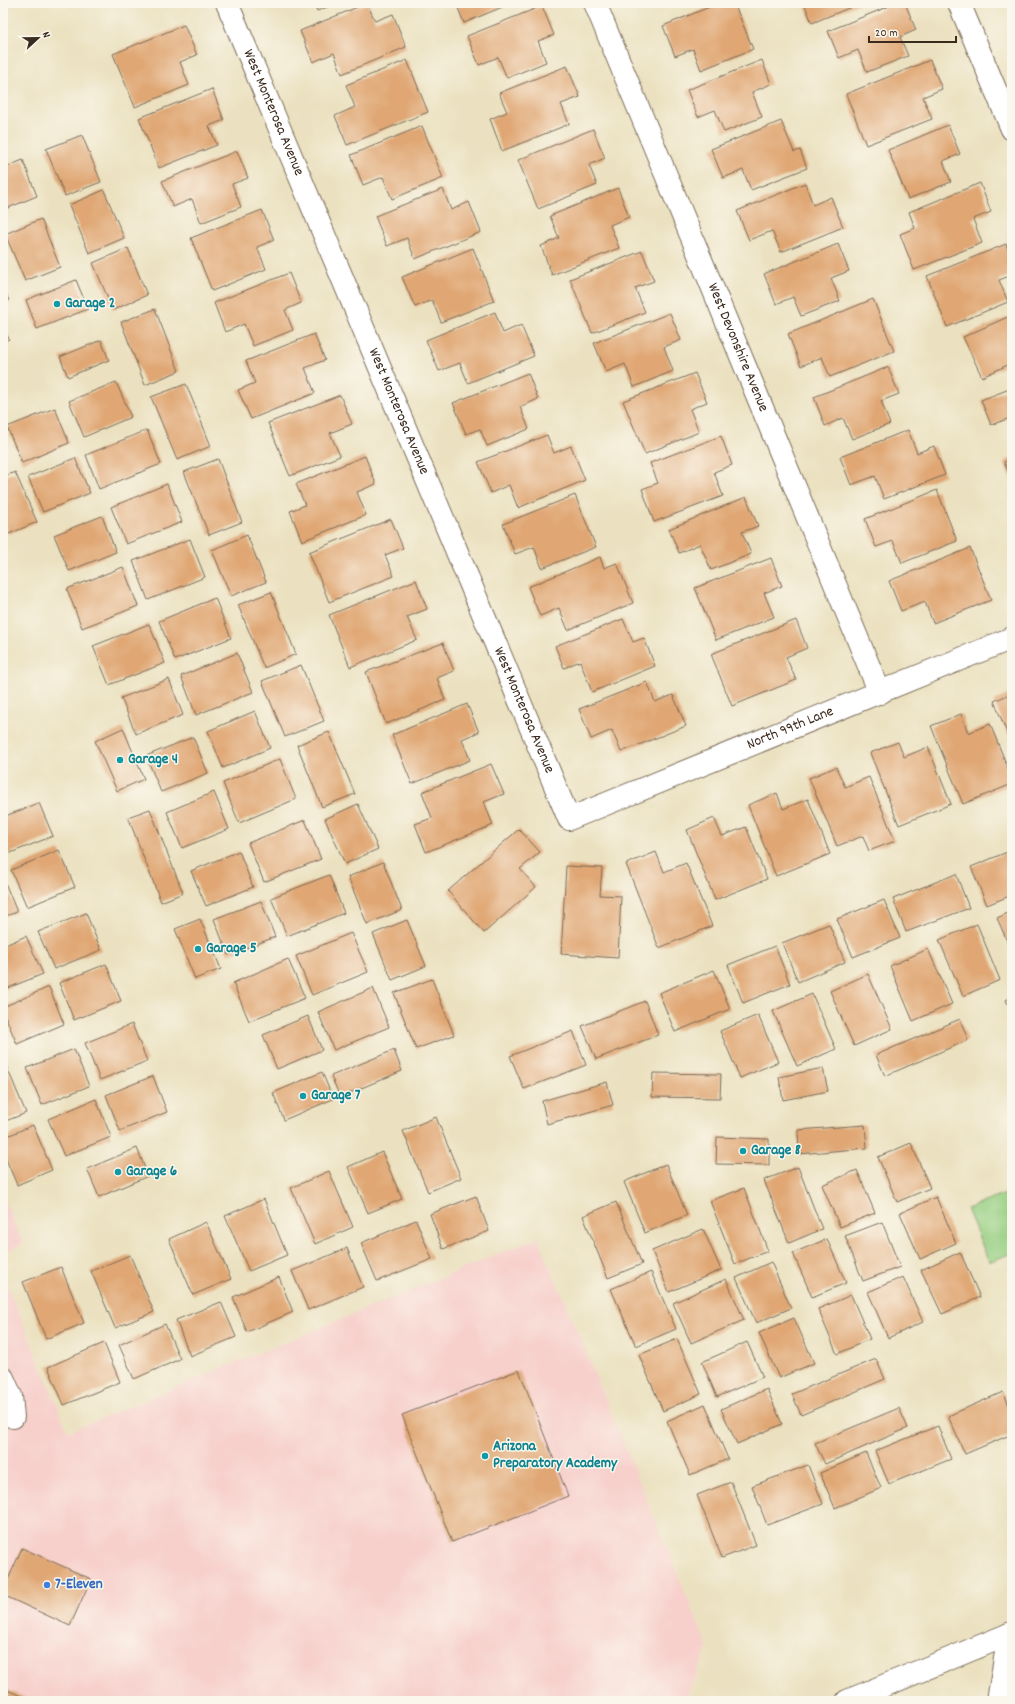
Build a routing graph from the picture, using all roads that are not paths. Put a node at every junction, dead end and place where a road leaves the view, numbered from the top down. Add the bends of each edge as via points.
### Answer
1 (227, 3) edge
2 (595, 3) edge
3 (959, 3) edge
4 (1012, 129) edge
5 (1012, 638) edge
6 (880, 693) junction
7 (569, 819) joint
8 (3, 1378) edge
9 (13, 1417) dead end
10 (1011, 1633) edge
11 (847, 1701) edge
12 (998, 1701) edge

1 - 7 street, West Monterosa Avenue
2 - 6 street, West Devonshire Avenue
3 - 4 street
5 - 6 street, North 99th Lane
6 - 7 street, North 99th Lane
8 - 9 street via 11,1396
10 - 11 street
10 - 12 street

